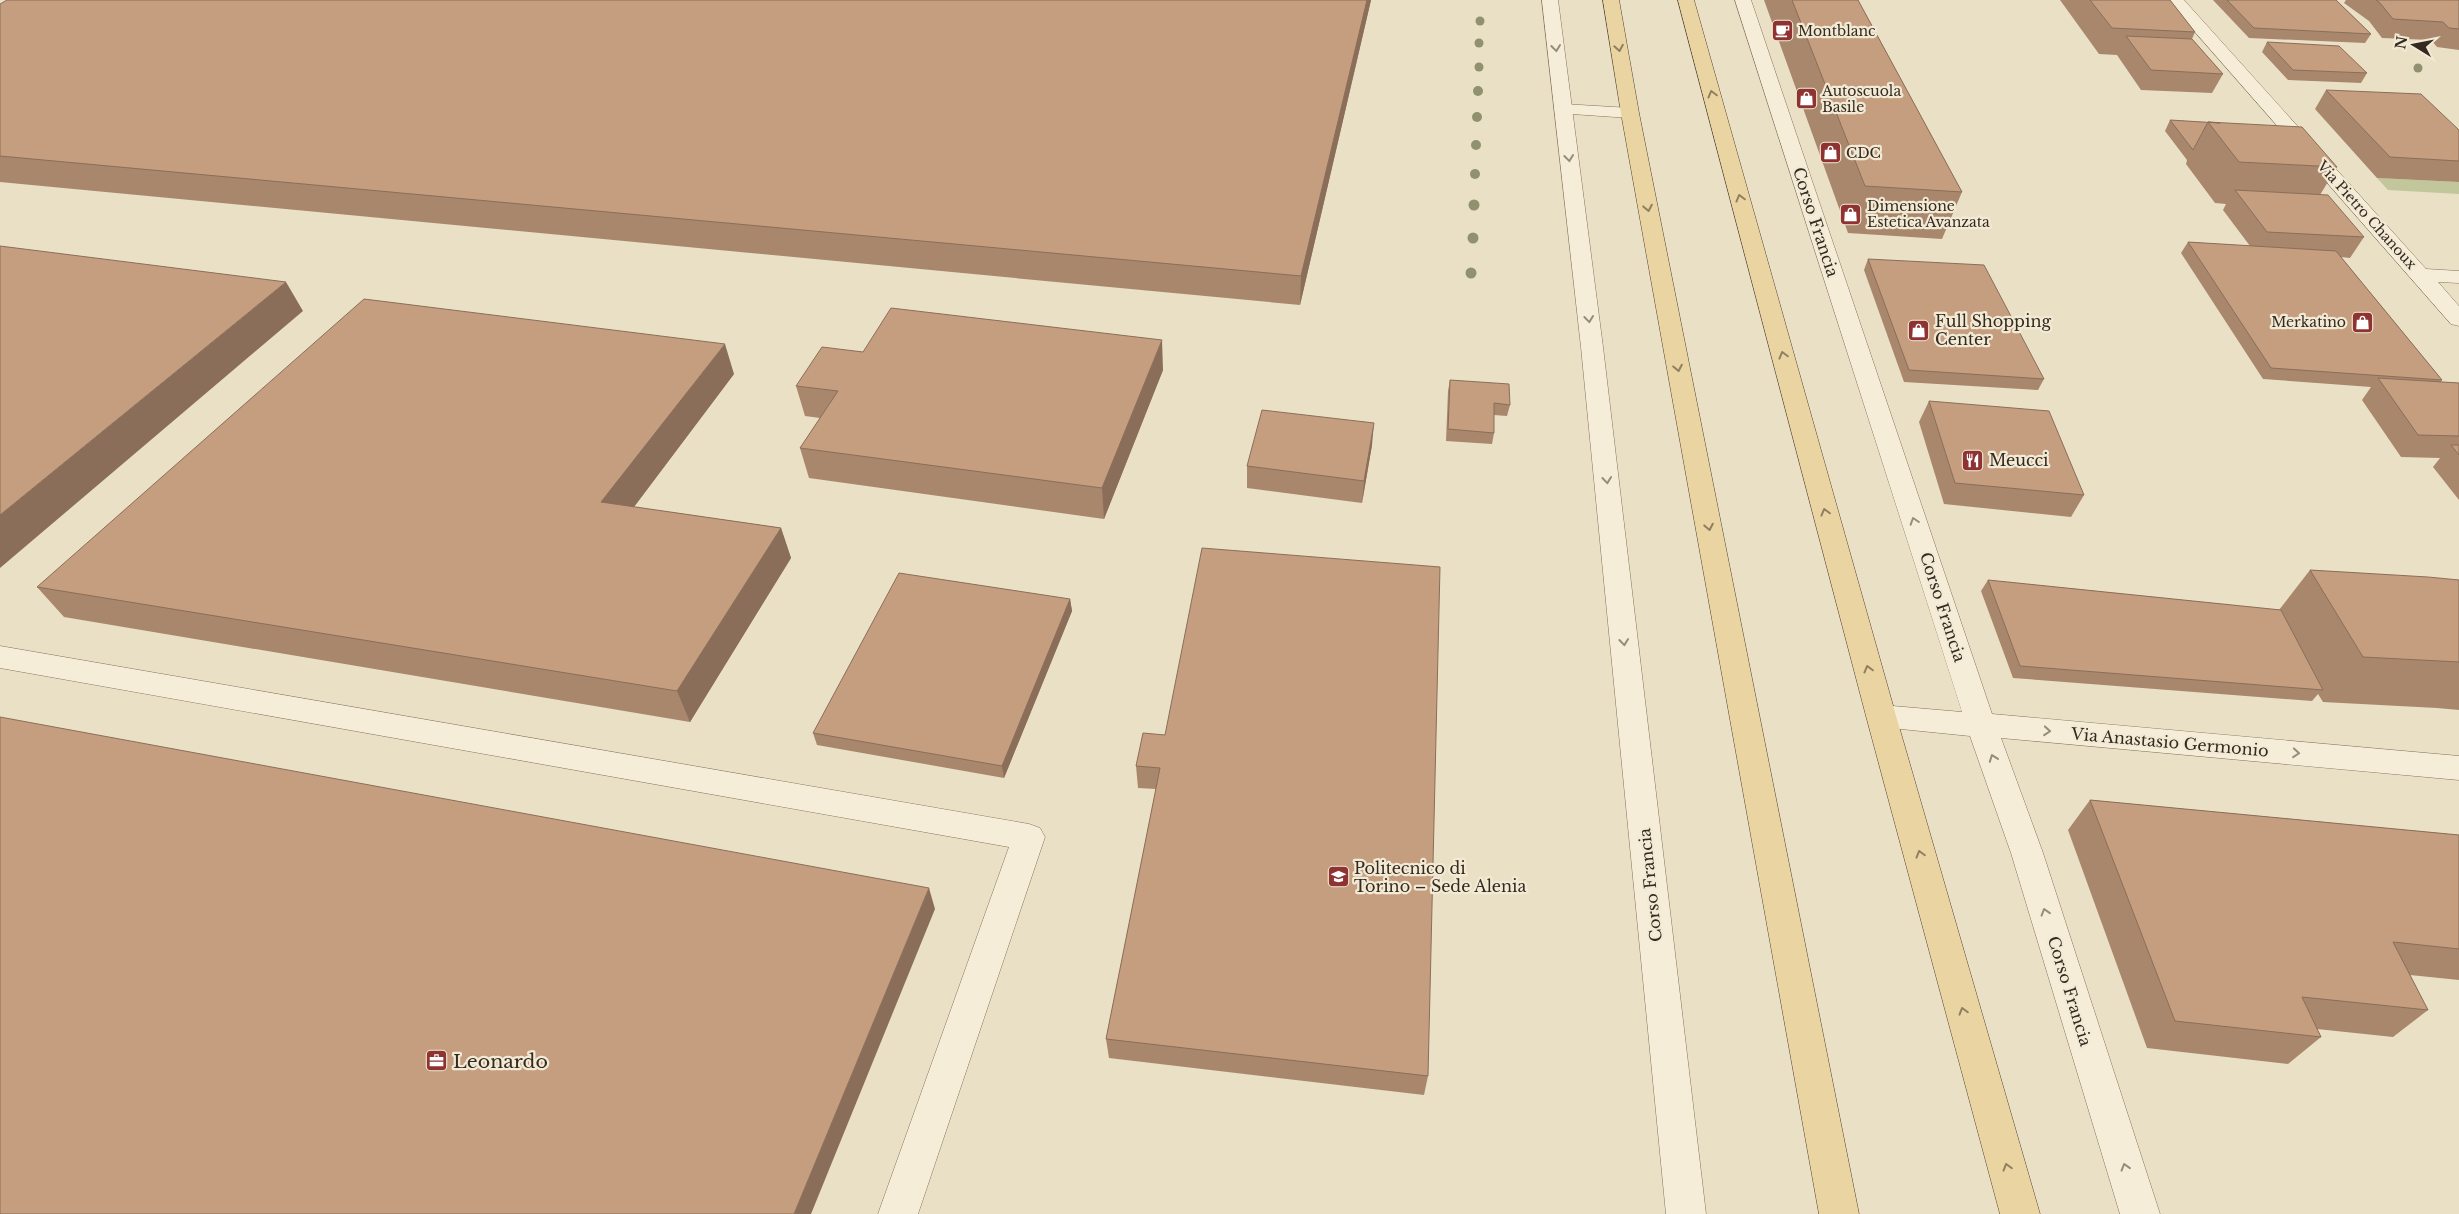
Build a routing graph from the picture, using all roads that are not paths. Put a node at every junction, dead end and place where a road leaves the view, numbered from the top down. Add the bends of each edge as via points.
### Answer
1 (1550, 0) edge
2 (1611, 0) edge
3 (1686, 0) edge
4 (1743, 0) edge
5 (2175, 0) edge
6 (1563, 109) junction
7 (1630, 113) junction
8 (2420, 275) junction
9 (2459, 277) edge
10 (2459, 319) edge
11 (0, 657) edge
12 (1881, 716) junction
13 (1981, 725) junction
14 (2459, 768) edge
15 (898, 1214) edge
16 (1686, 1214) edge
17 (1839, 1214) edge
18 (2020, 1214) edge
19 (2140, 1214) edge

1 -> 6 street, Corso Francia
2 -> 7 main road
12 -> 3 main road
13 -> 4 street, Corso Francia
5 - 8 street, Via Pietro Chanoux
6 - 7 street
6 -> 16 street, Corso Francia
7 -> 17 main road
8 - 9 street
8 - 10 street, Via Pietro Chanoux
11 - 15 street via 1029,837
12 - 13 street, Via Anastasio Germonio
18 -> 12 main road
13 -> 14 street, Via Anastasio Germonio
19 -> 13 street, Corso Francia via 2027,853

